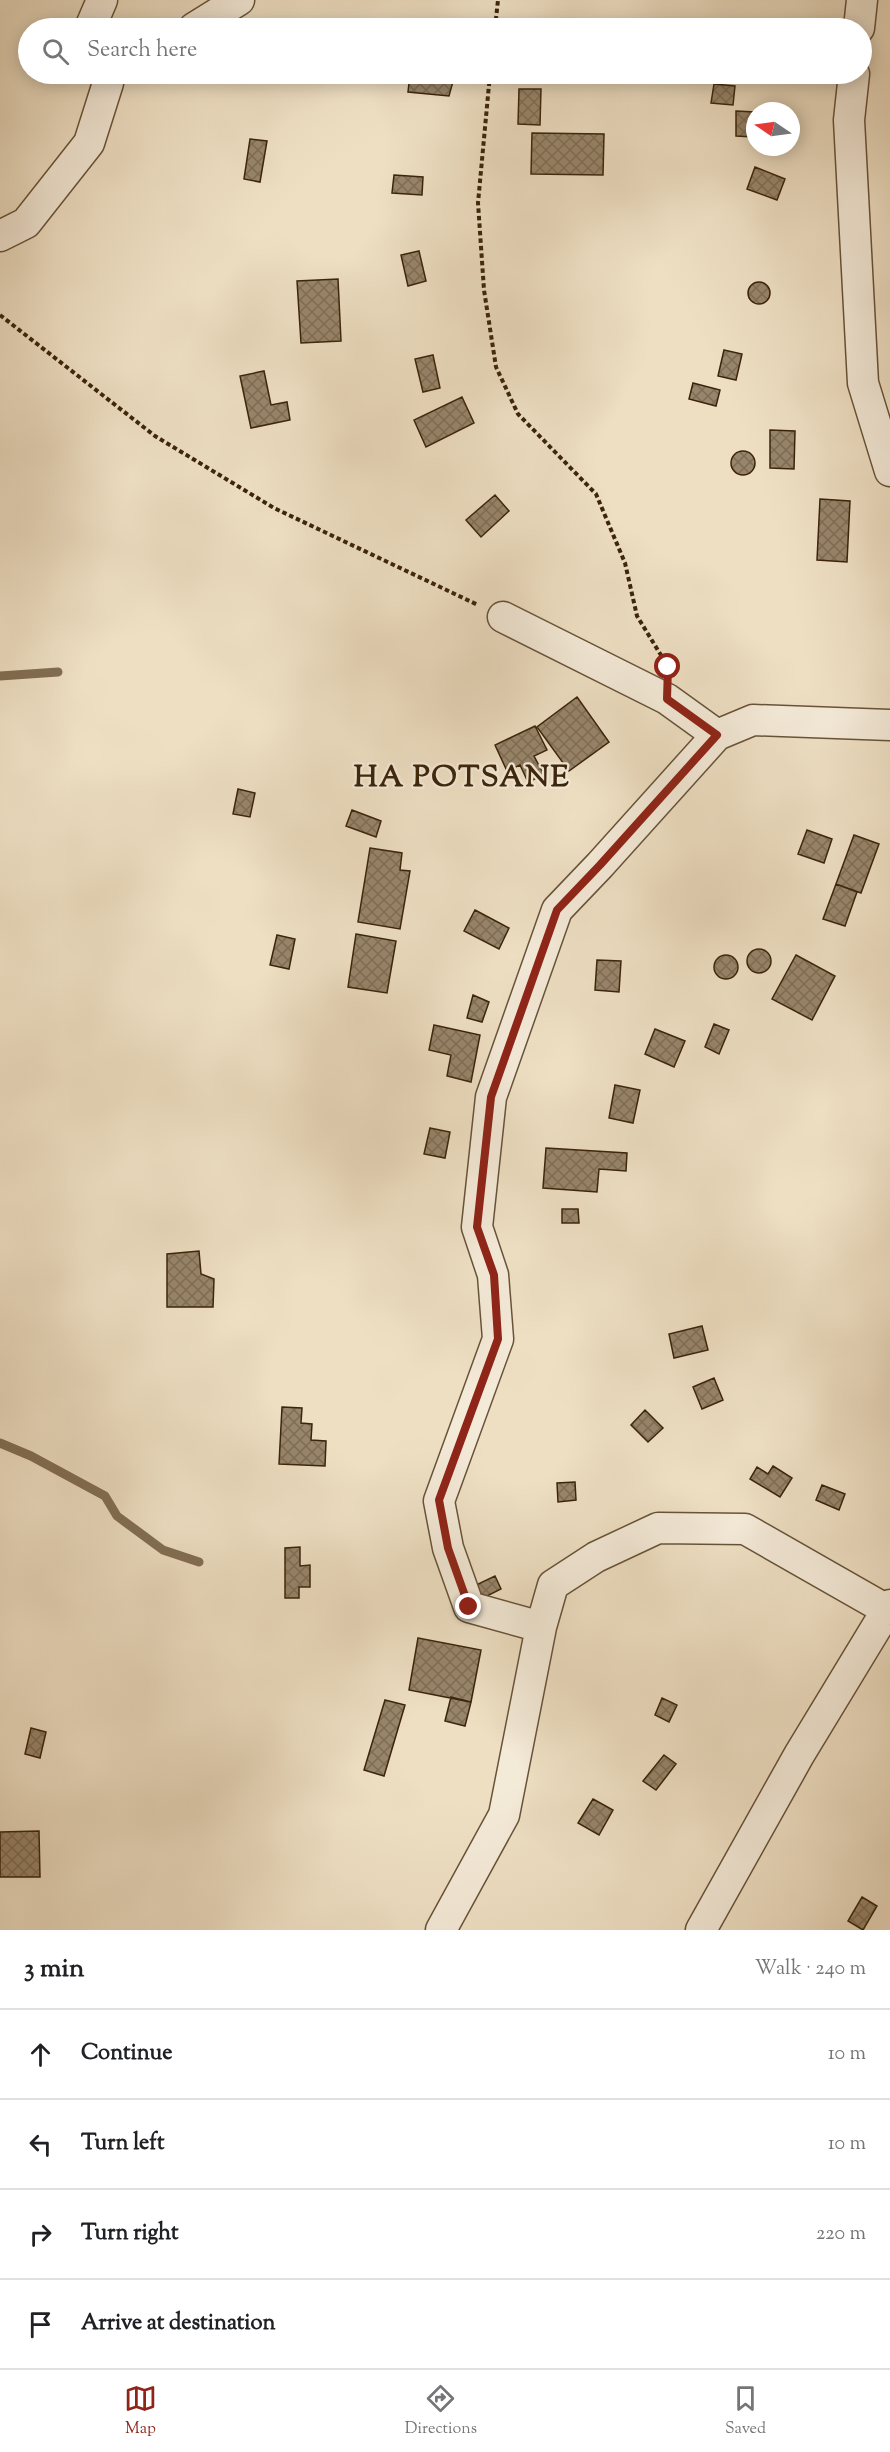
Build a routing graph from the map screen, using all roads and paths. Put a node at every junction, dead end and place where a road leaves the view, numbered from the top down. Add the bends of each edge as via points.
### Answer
1 (102, 0) edge
2 (239, 0) edge
3 (498, 0) edge
4 (862, 0) edge
5 (94, 18) edge
6 (210, 18) edge
7 (496, 18) edge
8 (860, 18) edge
9 (110, 84) edge
10 (489, 84) edge
11 (853, 84) edge
12 (0, 236) edge
13 (0, 315) edge
14 (882, 421) edge
15 (890, 471) edge
16 (503, 617) joint
17 (667, 699) junction
18 (890, 725) edge
19 (717, 735) junction
20 (889, 1608) edge
21 (541, 1627) junction
22 (441, 1930) edge
23 (701, 1930) edge

1 - 5 street
2 - 6 street
3 - 7 path
4 - 8 street
9 - 12 street via 89,143 26,223
10 - 17 path via 478,204 495,367 518,414 596,494 625,563 637,615 668,667
11 - 14 street via 849,120 863,383
13 - 16 path via 155,436 274,508
14 - 15 street
16 - 17 street
17 - 19 street
18 - 19 street via 753,720
19 - 21 street via 557,910 491,1097 477,1227 494,1275 498,1339 439,1500 448,1548 469,1607
20 - 21 street via 745,1529 658,1528 596,1557 553,1585
20 - 23 street via 799,1755
21 - 22 street via 504,1815

